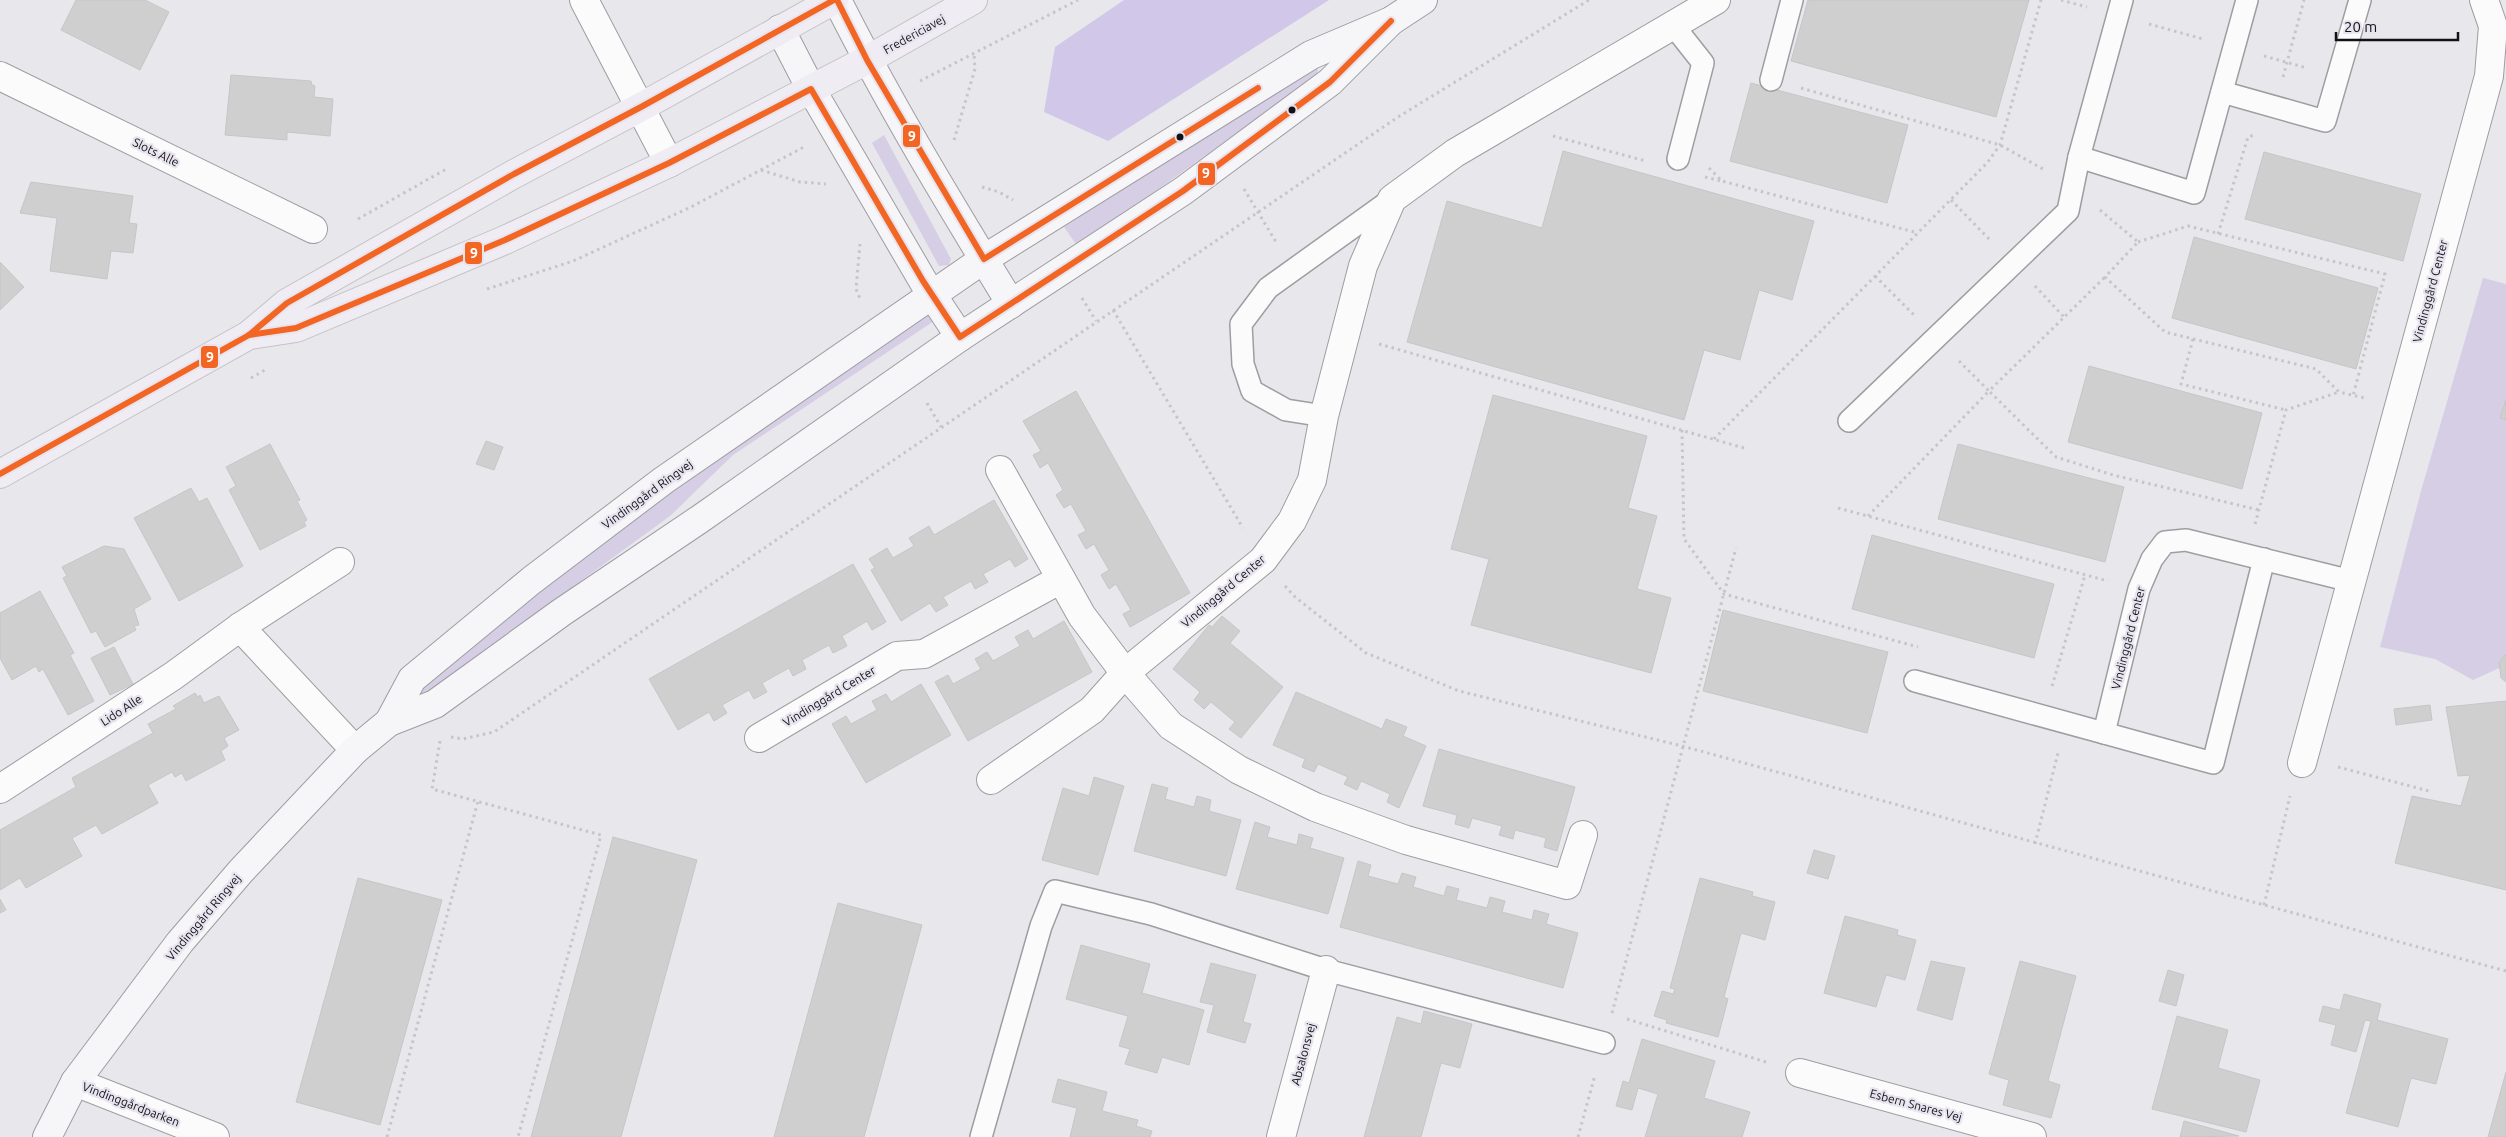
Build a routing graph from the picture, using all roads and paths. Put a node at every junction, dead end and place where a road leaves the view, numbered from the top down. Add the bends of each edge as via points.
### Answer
1 (584, 0) edge
2 (835, 0) edge
3 (973, 0) edge
4 (1423, 0) edge
5 (1589, 0) edge
6 (1716, 0) edge
7 (1792, 0) edge
8 (2040, 0) edge
9 (2062, 0) edge
10 (2247, 0) edge
11 (2360, 0) edge
12 (2484, 0) edge
13 (2120, 8) edge
14 (1391, 21) junction
15 (1673, 25) junction
16 (780, 29) junction
17 (2234, 48) junction
18 (974, 53) dead end
19 (867, 60) junction
20 (0, 76) edge
21 (2338, 76) junction
22 (1771, 80) joint
23 (811, 90) junction
24 (2222, 92) junction
25 (641, 108) junction
26 (1505, 124) junction
27 (2000, 145) junction
28 (952, 148) dead end
29 (2079, 157) junction
30 (1678, 158) joint
31 (669, 163) junction
32 (1656, 164) dead end
33 (761, 170) dead end
34 (1703, 176) dead end
35 (1722, 181) junction
36 (829, 184) dead end
37 (1252, 184) dead end
38 (2074, 186) junction
39 (1392, 199) junction
40 (1258, 212) junction
41 (313, 229) dead end
42 (1919, 233) junction
43 (2138, 242) junction
44 (984, 259) junction
45 (1294, 270) junction
46 (2105, 277) junction
47 (931, 295) junction
48 (1011, 304) junction
49 (1113, 310) junction
50 (1345, 334) junction
51 (249, 335) junction
52 (960, 337) junction
53 (2193, 339) junction
54 (1989, 391) junction
55 (2339, 392) junction
56 (2352, 396) junction
57 (2399, 406) junction
58 (2286, 410) junction
59 (1324, 416) junction
60 (1849, 421) dead end
61 (1682, 430) junction
62 (1714, 439) junction
63 (1744, 448) dead end
64 (1000, 470) dead end
65 (0, 474) edge
66 (1838, 508) dead end
67 (2259, 510) junction
68 (1868, 516) junction
69 (1736, 548) dead end
70 (2255, 557) junction
71 (1263, 560) junction
72 (340, 562) dead end
73 (2085, 575) junction
74 (1061, 578) junction
75 (2351, 581) junction
76 (2139, 590) junction
77 (1724, 594) junction
78 (240, 627) junction
79 (1922, 648) dead end
80 (1125, 673) junction
81 (1914, 681) dead end
82 (2043, 683) dead end
83 (389, 722) junction
84 (2066, 722) junction
85 (2104, 733) junction
86 (441, 736) dead end
87 (448, 737) dead end
88 (759, 738) dead end
89 (1682, 746) junction
90 (355, 750) junction
91 (2303, 761) junction
92 (991, 780) dead end
93 (0, 789) edge
94 (2429, 790) dead end
95 (478, 801) junction
96 (1583, 835) dead end
97 (2035, 844) junction
98 (2264, 905) junction
99 (1326, 970) junction
100 (2506, 971) edge
101 (1612, 1014) junction
102 (1604, 1043) junction
103 (1800, 1073) joint
104 (75, 1082) junction
105 (47, 1137) edge
106 (215, 1137) edge
107 (387, 1137) edge
108 (518, 1137) edge
109 (981, 1137) edge
110 (1281, 1137) edge
111 (1578, 1137) edge
112 (2032, 1137) edge

1 - 25 street
2 - 16 main road, Fredericiavej
2 - 19 street
3 - 19 main road, Fredericiavej
4 - 14 street, Vindinggård Ringvej
5 - 40 path via 1398,117
6 - 15 street
7 - 22 lane
8 - 27 path
9 - 13 path
10 - 17 lane
11 - 21 lane
12 - 57 street, Vindinggård Center via 2493,26 2489,76
13 - 17 path
13 - 29 lane
14 - 44 street, Vindinggård Ringvej via 1310,55
14 - 48 street, Vindinggård Ringvej via 1330,82 1183,191
15 - 26 street
15 - 30 lane via 1703,63
16 - 23 street
16 - 25 main road, Fredericiavej
17 - 21 path
17 - 24 lane
18 - 28 path via 975,69
19 - 23 main road, Fredericiavej
19 - 44 street
20 - 41 street, Slots Alle
21 - 24 lane via 2325,121
22 - 27 path
23 - 31 main road, Fredericiavej
23 - 47 street
24 - 29 lane via 2194,193
25 - 31 street
25 - 51 main road, Fredericiavej via 514,174 287,303
26 - 32 path
26 - 39 street via 1455,153
27 - 38 path
27 - 42 path via 1988,163
29 - 38 lane
30 - 35 path via 1711,168
31 - 51 main road, Fredericiavej via 505,240 296,328
33 - 36 path via 800,182
34 - 35 path
35 - 42 path
37 - 40 path via 1244,189
38 - 43 path
38 - 60 lane via 2068,211
39 - 45 lane
39 - 50 street, Vindinggård Center via 1363,266
40 - 45 path
40 - 49 path
42 - 62 path
43 - 46 path
43 - 56 path via 2188,226 2385,274
44 - 47 street, Vindinggård Ringvej
44 - 48 street
45 - 59 lane via 1268,288 1241,324 1243,364 1252,391 1286,410
46 - 53 path via 2165,332
46 - 54 path
47 - 52 street
47 - 83 street, Vindinggård Ringvej via 664,480 532,580 412,679
48 - 52 street, Vindinggård Ringvej
49 - 71 path
49 - 87 path via 494,732 463,738
50 - 59 street, Vindinggård Center
50 - 61 path
51 - 65 main road, Fredericiavej
52 - 83 street, Vindinggård Ringvej via 562,612 435,704
53 - 55 path via 2316,369
53 - 58 path via 2181,384
54 - 67 path via 2056,456 2113,475
54 - 68 path
55 - 56 path
55 - 58 path
56 - 57 path
57 - 75 street, Vindinggård Center
58 - 67 path
59 - 71 street, Vindinggård Center via 1312,480 1292,521
61 - 62 path
61 - 77 path via 1684,539
62 - 63 path
64 - 74 street
66 - 68 path
67 - 70 path
68 - 73 path
69 - 77 path
70 - 75 lane, Vindinggård Center
70 - 76 lane, Vindinggård Center via 2186,540 2166,542 2152,559
70 - 85 lane via 2212,763
71 - 80 street, Vindinggård Center
71 - 89 path via 1294,597 1366,653 1459,691
72 - 78 street, Lido Alle
73 - 76 path
73 - 82 path via 2052,686
74 - 80 street via 1082,616
74 - 88 street, Vindinggård Center via 924,654 897,656
75 - 91 street, Vindinggård Center
76 - 85 lane, Vindinggård Center
77 - 79 path
77 - 89 path
78 - 90 street
78 - 93 street, Lido Alle via 173,676
80 - 92 street, Vindinggård Center via 1092,710
80 - 96 street via 1171,726 1239,770 1315,807 1406,840 1567,885
81 - 84 lane
83 - 90 street, Vindinggård Ringvej
84 - 85 lane
84 - 97 path
86 - 95 path via 432,789
89 - 97 path
89 - 101 path
90 - 104 street, Vindinggård Ringvej via 241,871 180,942
91 - 94 path
91 - 98 path via 2293,783
95 - 107 path
95 - 108 path via 601,835
97 - 98 path
98 - 100 path
99 - 102 lane
99 - 109 lane via 1151,914 1055,891 1041,926
99 - 110 street, Absalonsvej
101 - 102 path
101 - 103 path
102 - 111 path
103 - 112 street, Esbern Snares Vej
104 - 105 street, Vindinggård Ringvej
104 - 106 street, Vindinggårdparken

